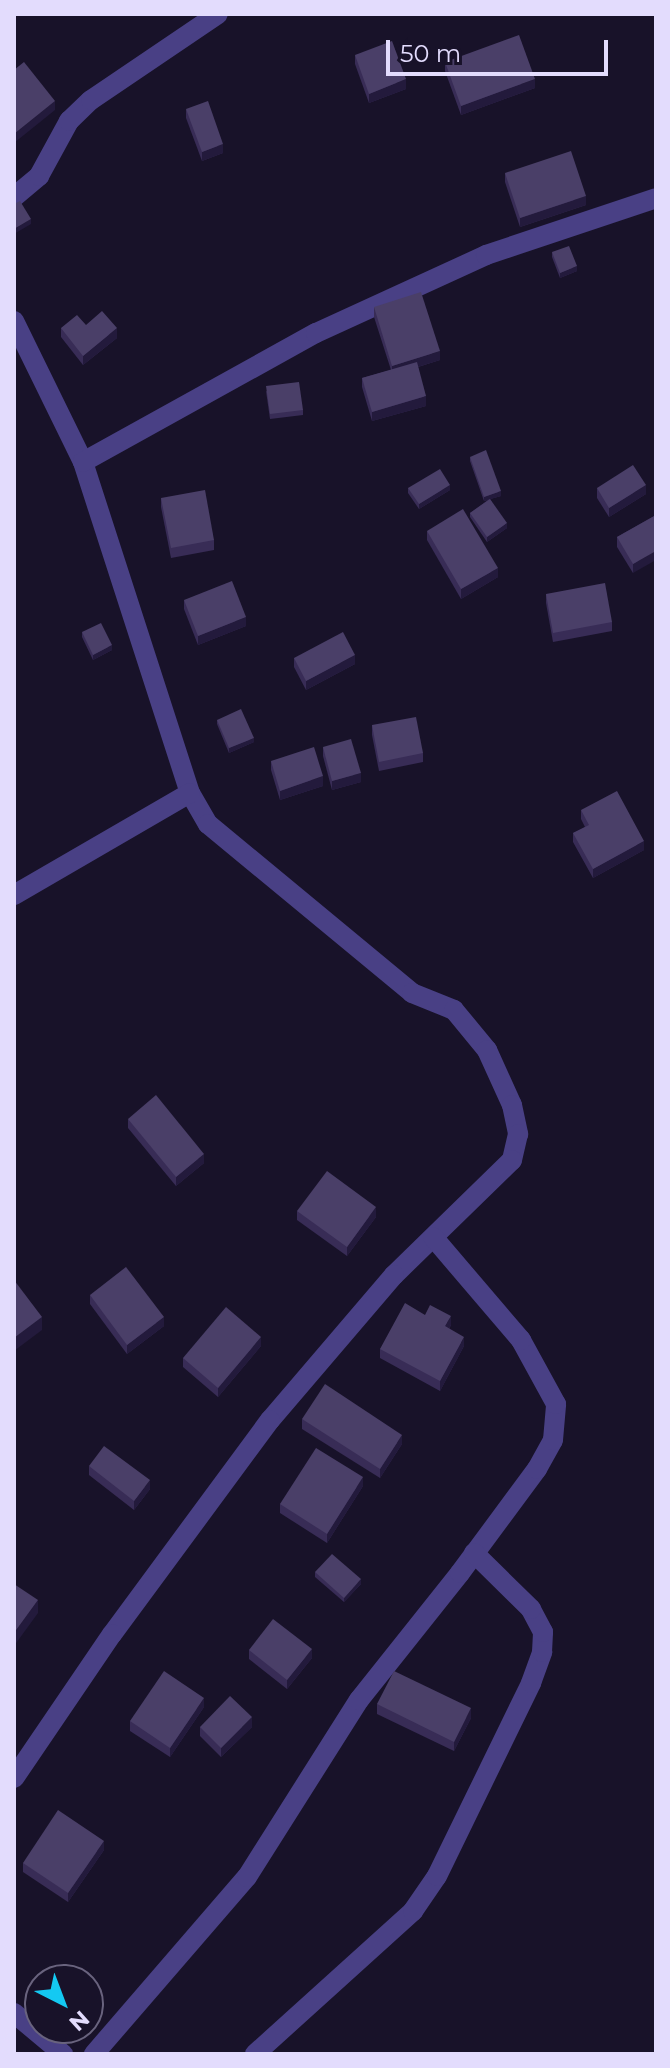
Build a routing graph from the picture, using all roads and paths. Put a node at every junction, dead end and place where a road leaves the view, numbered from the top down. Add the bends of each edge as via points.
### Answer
1 (218, 14) edge
2 (14, 197) edge
3 (656, 198) edge
4 (14, 321) edge
5 (83, 462) junction
6 (190, 793) junction
7 (14, 895) edge
8 (433, 1237) junction
9 (474, 1553) junction
10 (14, 1778) edge
11 (14, 2013) edge
12 (63, 2054) edge
13 (94, 2054) edge
14 (255, 2054) edge

1 - 2 street via 91,100 69,121 39,176
3 - 5 street via 486,255 316,333
4 - 5 street
5 - 6 street
6 - 7 street
6 - 8 street via 208,824 412,993 454,1010 487,1050 512,1105 518,1134 512,1160
8 - 9 street via 521,1340 556,1404 553,1440
8 - 10 street via 270,1420 112,1634
9 - 13 street via 359,1700 247,1877
9 - 14 street via 531,1609 543,1632 531,1683 437,1876 413,1911
11 - 12 street

